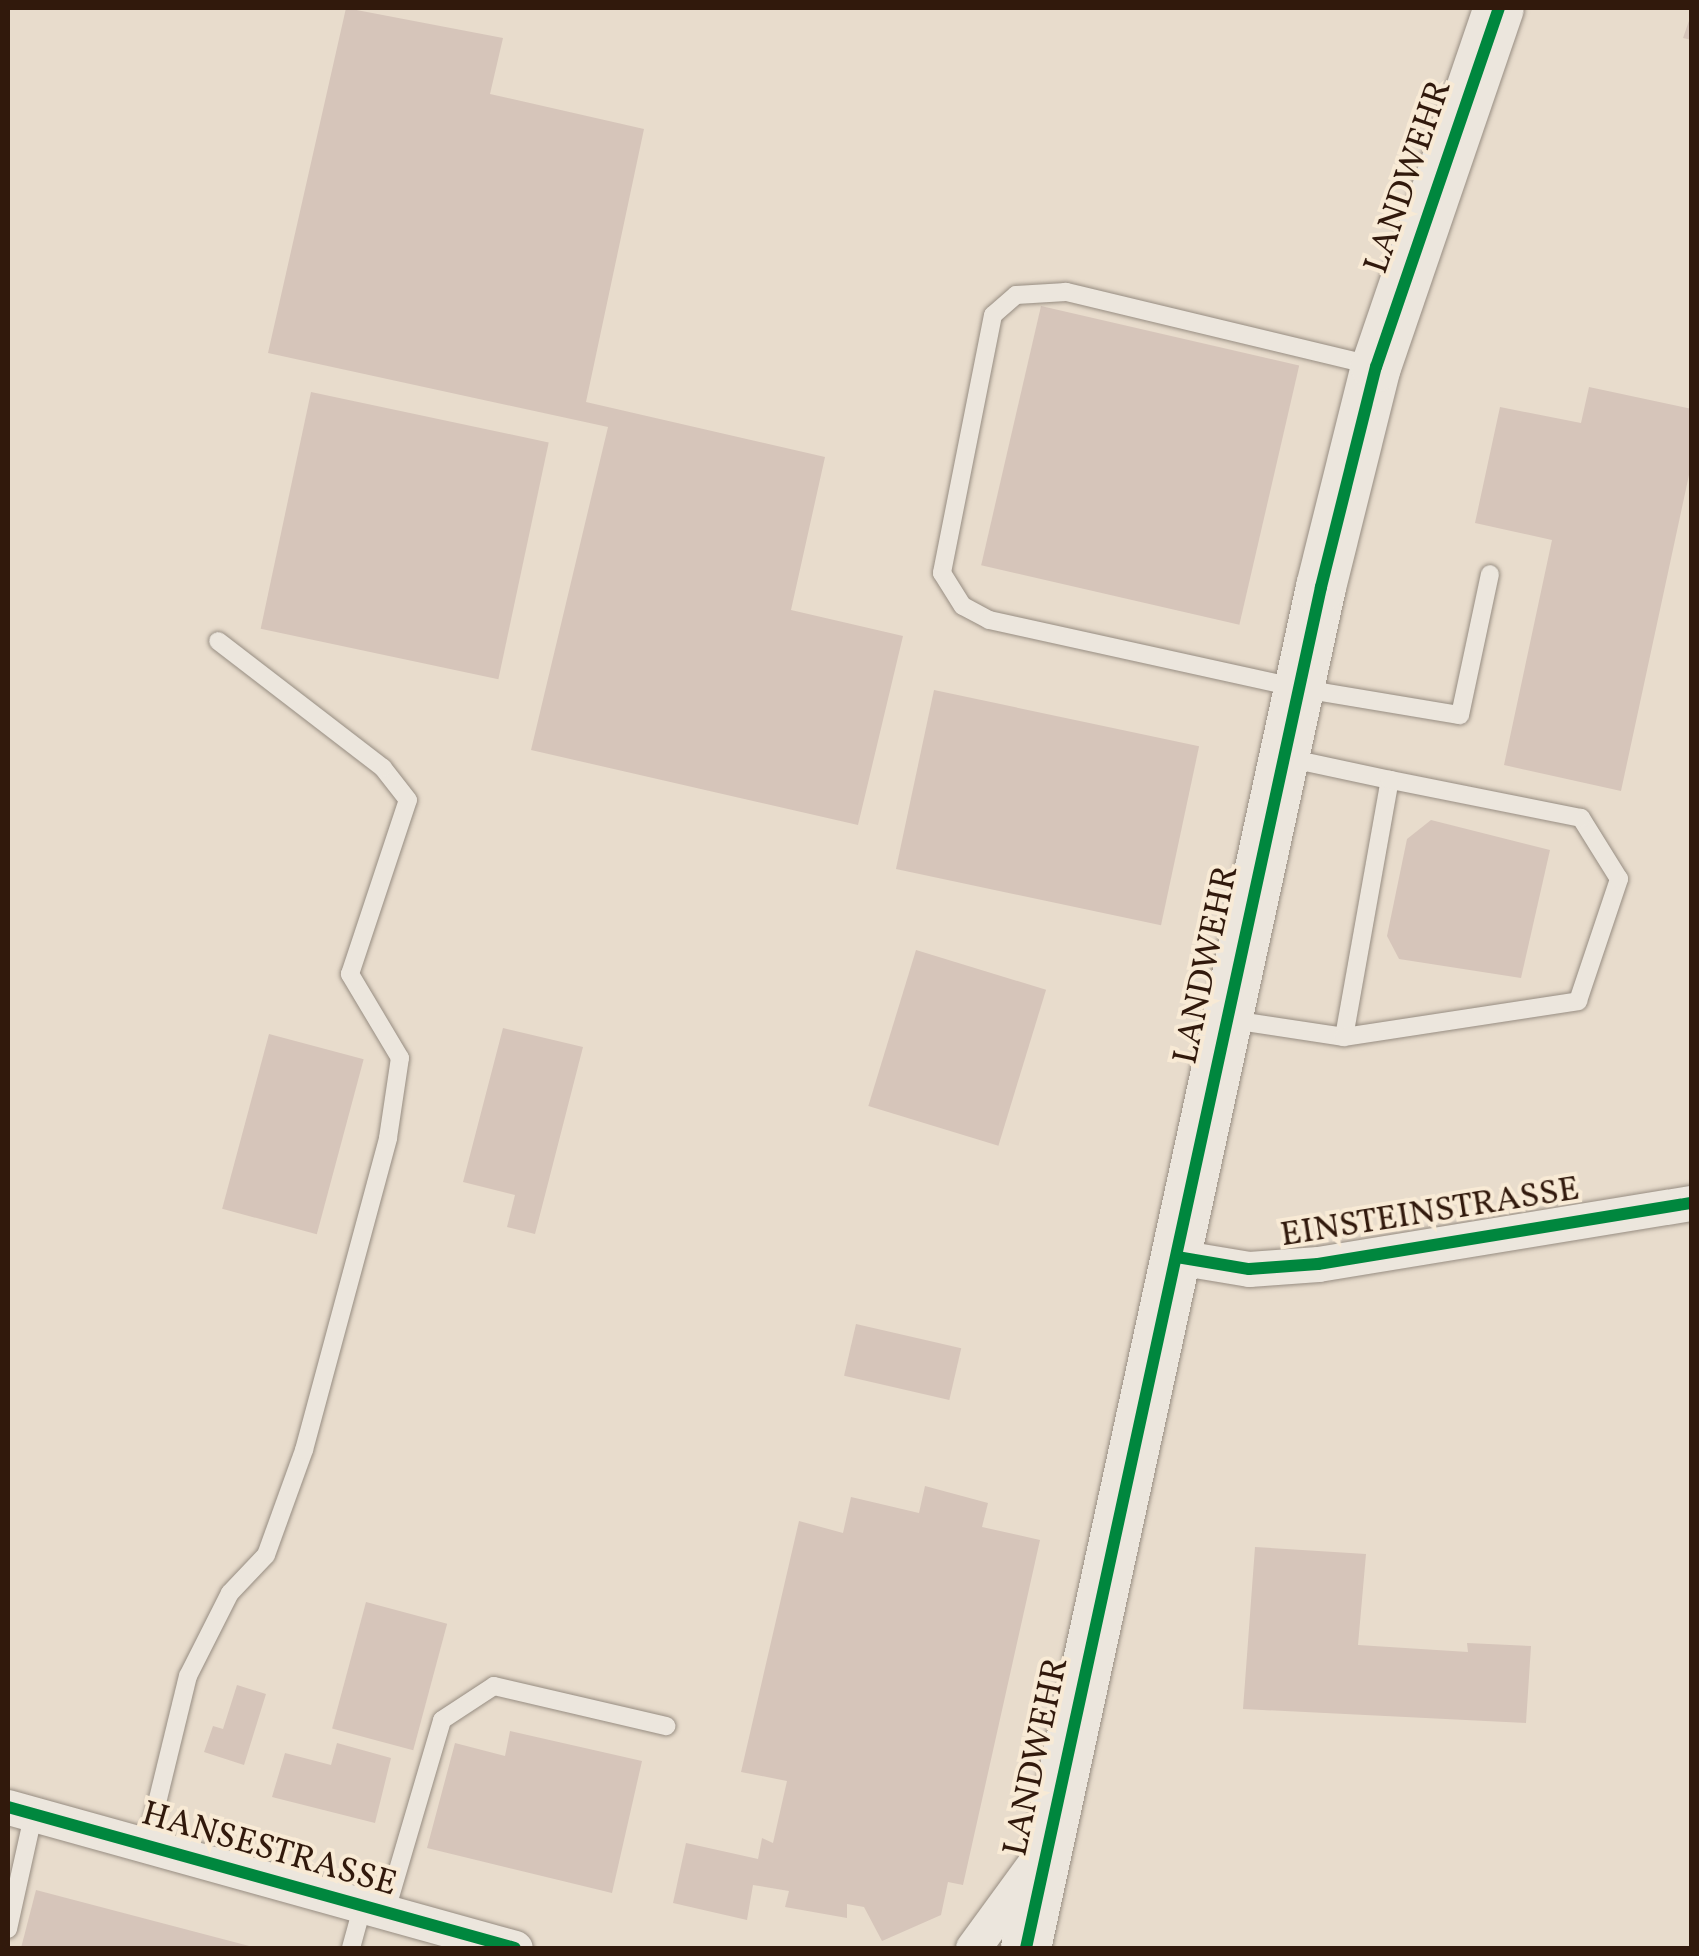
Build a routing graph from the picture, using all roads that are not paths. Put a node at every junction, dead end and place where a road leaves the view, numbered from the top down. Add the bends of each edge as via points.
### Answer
1 (1499, 8) edge
2 (1376, 366) junction
3 (1490, 574) dead end
4 (218, 641) dead end
5 (1298, 688) junction
6 (1282, 757) junction
7 (1390, 780) junction
8 (1226, 1019) junction
9 (1344, 1037) junction
10 (1692, 1202) edge
11 (1177, 1257) junction
12 (666, 1726) dead end
13 (20, 1811) edge
14 (1049, 1843) junction
15 (146, 1848) junction
16 (373, 1911) junction
17 (8, 1928) edge
18 (447, 1940) edge
19 (352, 1948) edge
20 (515, 1948) edge
21 (974, 1948) edge
22 (1026, 1948) edge

1 - 2 main road, LANDWEHR
2 - 5 main road, LANDWEHR
2 - 5 lane via 1066,292 1016,295 993,315 942,573 963,606 1015,626
3 - 5 lane via 1460,715
4 - 15 lane via 383,768 408,800 350,974 400,1058 388,1138 304,1450 266,1554 230,1593 188,1676
5 - 6 main road, LANDWEHR
6 - 7 lane
6 - 8 main road, LANDWEHR
7 - 9 lane
7 - 9 lane via 1582,818 1619,879 1578,1000
8 - 9 lane
8 - 11 main road, LANDWEHR
10 - 11 street, EINSTEINSTRASSE via 1318,1264 1248,1269
11 - 14 main road, LANDWEHR
12 - 16 lane via 494,1686 442,1720
13 - 15 street, HANSESTRASSE
13 - 17 lane
14 - 21 street
14 - 22 main road, LANDWEHR
15 - 16 street, HANSESTRASSE
16 - 18 street, HANSESTRASSE
16 - 19 lane
18 - 20 street, HANSESTRASSE

